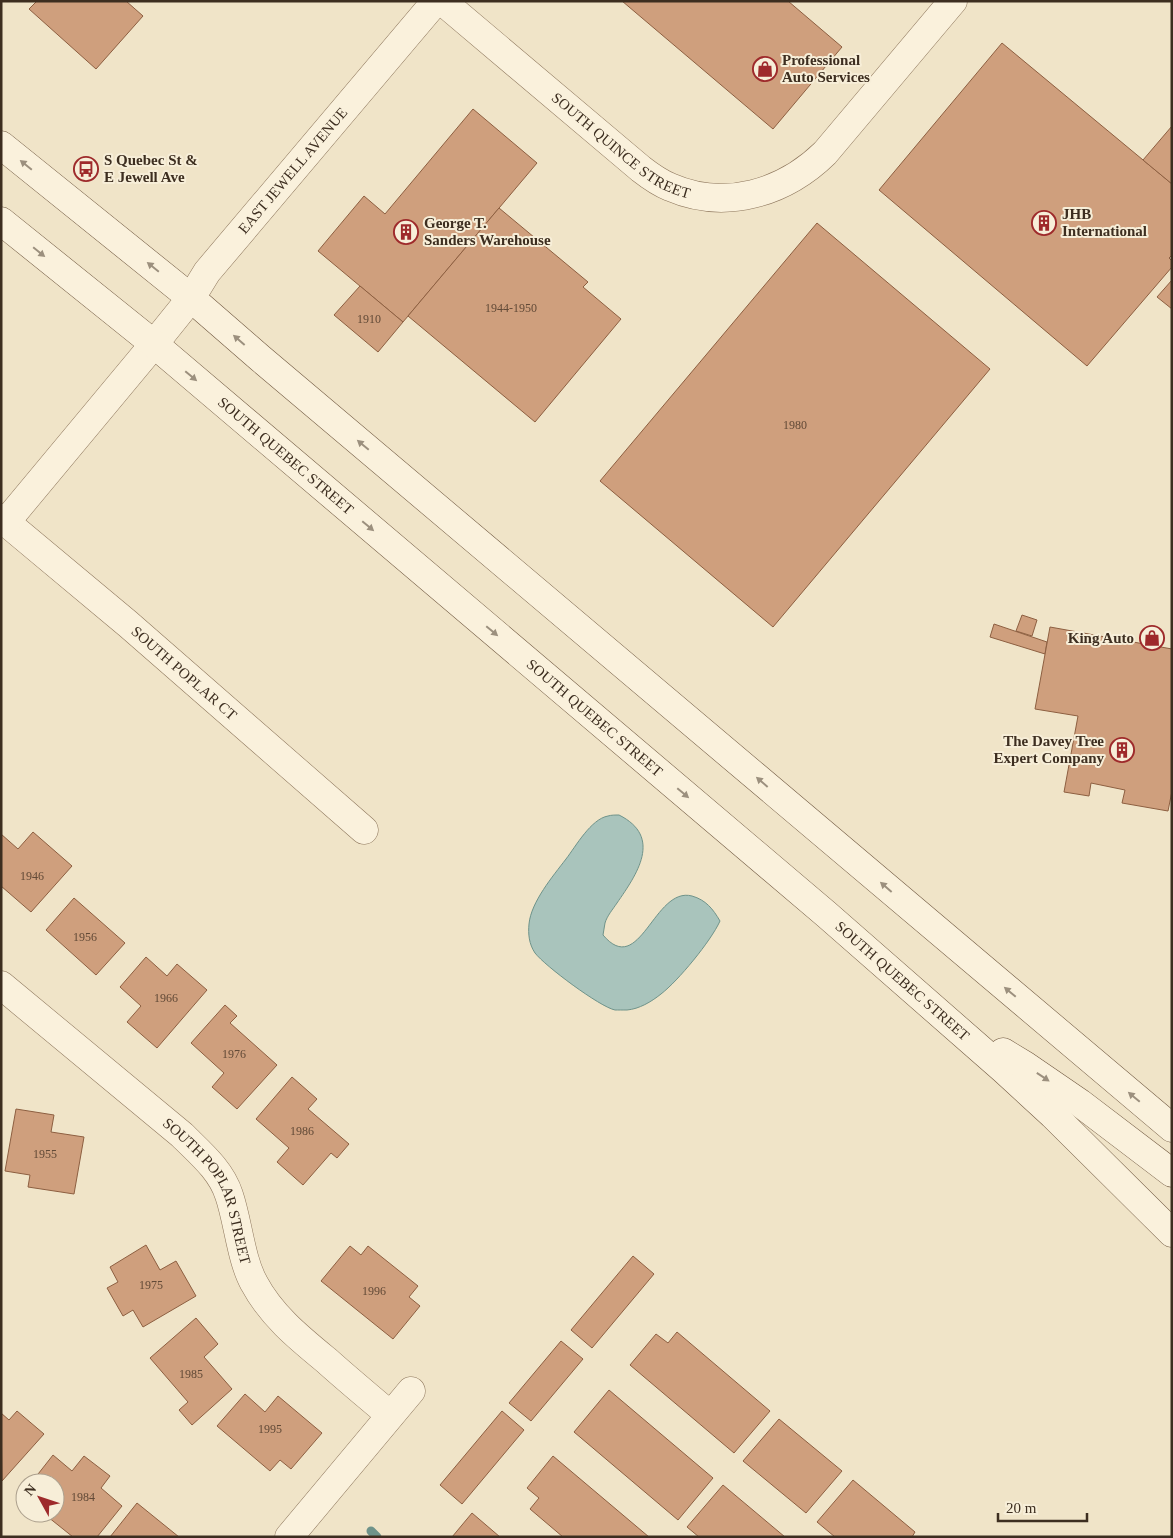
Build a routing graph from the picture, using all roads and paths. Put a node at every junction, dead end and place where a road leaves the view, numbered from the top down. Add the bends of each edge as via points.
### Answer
1 (436, 1) edge
2 (442, 1) edge
3 (953, 1) edge
4 (1, 145) edge
5 (1, 221) edge
6 (190, 298) junction
7 (154, 344) junction
8 (3, 520) edge
9 (364, 830) dead end
10 (1, 985) edge
11 (956, 1026) junction
12 (1172, 1128) edge
13 (1172, 1173) edge
14 (1172, 1233) edge
15 (411, 1390) dead end
16 (390, 1415) junction
17 (289, 1537) edge

1 - 6 main road, EAST JEWELL AVENUE via 207,272
2 - 3 main road, SOUTH QUINCE STREET via 641,169 670,187 705,196 748,195 781,186 806,170 825,153
6 -> 4 main road
5 -> 7 main road, SOUTH QUEBEC STREET
6 - 7 main road, EAST JEWELL AVENUE
12 -> 6 main road
7 - 8 main road, EAST JEWELL AVENUE
7 -> 11 main road, SOUTH QUEBEC STREET
8 - 9 main road, SOUTH POPLAR CT via 128,624
10 - 16 main road, SOUTH POPLAR STREET via 206,1158 229,1194 252,1280 263,1299 296,1335
11 -> 13 main road via 1046,1079
11 - 14 main road, SOUTH QUEBEC STREET via 1053,1115
15 - 16 main road
16 - 17 main road

